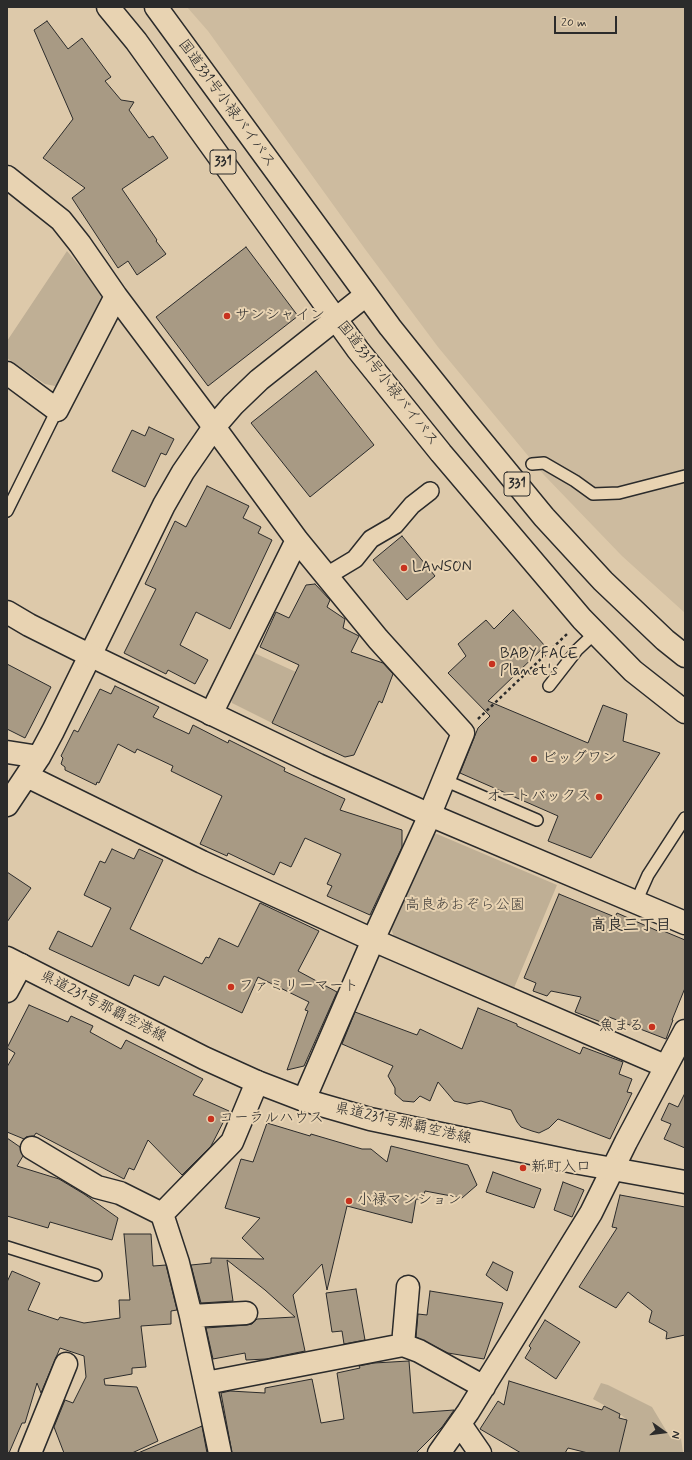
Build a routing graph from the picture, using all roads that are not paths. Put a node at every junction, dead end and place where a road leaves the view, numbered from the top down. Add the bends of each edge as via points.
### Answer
1 (108, 7) edge
2 (156, 7) edge
3 (7, 177) edge
4 (366, 295) junction
5 (116, 296) junction
6 (336, 319) junction
7 (7, 373) edge
8 (57, 410) junction
9 (214, 427) junction
10 (532, 464) dead end
11 (685, 476) edge
12 (430, 491) dead end
13 (7, 511) edge
14 (296, 540) junction
15 (328, 578) junction
16 (7, 612) edge
17 (588, 626) junction
18 (90, 655) junction
19 (685, 656) edge
20 (549, 686) dead end
21 (685, 712) edge
22 (211, 714) junction
23 (7, 752) edge
24 (39, 757) junction
25 (27, 776) junction
26 (444, 780) junction
27 (7, 805) edge
28 (430, 815) junction
29 (685, 818) edge
30 (537, 820) dead end
31 (636, 902) junction
32 (685, 923) edge
33 (373, 940) junction
34 (14, 961) edge
35 (7, 991) edge
36 (685, 1031) edge
37 (665, 1066) junction
38 (257, 1082) junction
39 (304, 1100) junction
40 (32, 1148) dead end
41 (613, 1169) junction
42 (685, 1182) edge
43 (162, 1214) junction
44 (7, 1247) edge
45 (96, 1276) dead end
46 (408, 1287) dead end
47 (246, 1313) dead end
48 (191, 1316) junction
49 (403, 1345) junction
50 (66, 1364) dead end
51 (206, 1383) junction
52 (484, 1387) junction
53 (460, 1424) junction
54 (30, 1453) edge
55 (220, 1453) edge
56 (439, 1453) edge
57 (480, 1453) edge

1 - 6 main road, 国道331号小禄バイパス / 331 via 136,41
2 - 4 main road, 国道331号小禄バイパス / 331
3 - 5 main road via 61,220
4 - 6 main road
4 - 19 main road, 国道331号小禄バイパス / 331 via 544,517 603,581
5 - 8 main road
5 - 9 main road
6 - 9 main road via 258,380
6 - 17 main road, 国道331号小禄バイパス / 331 via 441,453
7 - 8 main road
8 - 13 lane
9 - 14 main road
9 - 18 main road via 164,505
10 - 11 lane via 544,463 593,494 619,493
12 - 15 street via 412,505 395,525 371,539 355,559
14 - 15 main road
14 - 22 main road
15 - 26 main road via 378,639 463,733
16 - 18 main road
17 - 20 lane via 577,650
17 - 21 main road, 国道331号小禄バイパス / 331 via 633,671
18 - 22 main road
18 - 24 main road
22 - 28 main road
23 - 24 main road
24 - 25 main road
25 - 27 main road
25 - 33 main road via 202,862
26 - 28 main road
26 - 30 lane
28 - 31 main road
28 - 33 main road
29 - 31 lane via 648,875
31 - 32 main road
33 - 37 main road
33 - 39 main road
34 - 35 main road
34 - 38 main road, 県道231号那覇空港線 via 204,1058
36 - 37 main road
37 - 41 main road
38 - 39 main road, 県道231号那覇空港線
38 - 43 main road via 232,1142
39 - 41 main road, 県道231号那覇空港線 via 370,1118
40 - 43 main road via 97,1187 120,1193
41 - 42 main road, 県道231号那覇空港線
41 - 52 main road via 591,1213
43 - 48 main road
44 - 45 lane
46 - 49 main road
47 - 48 main road
48 - 51 main road
49 - 51 main road
49 - 52 main road via 419,1351
50 - 54 main road
51 - 55 main road
52 - 53 main road
53 - 56 main road
53 - 57 main road

